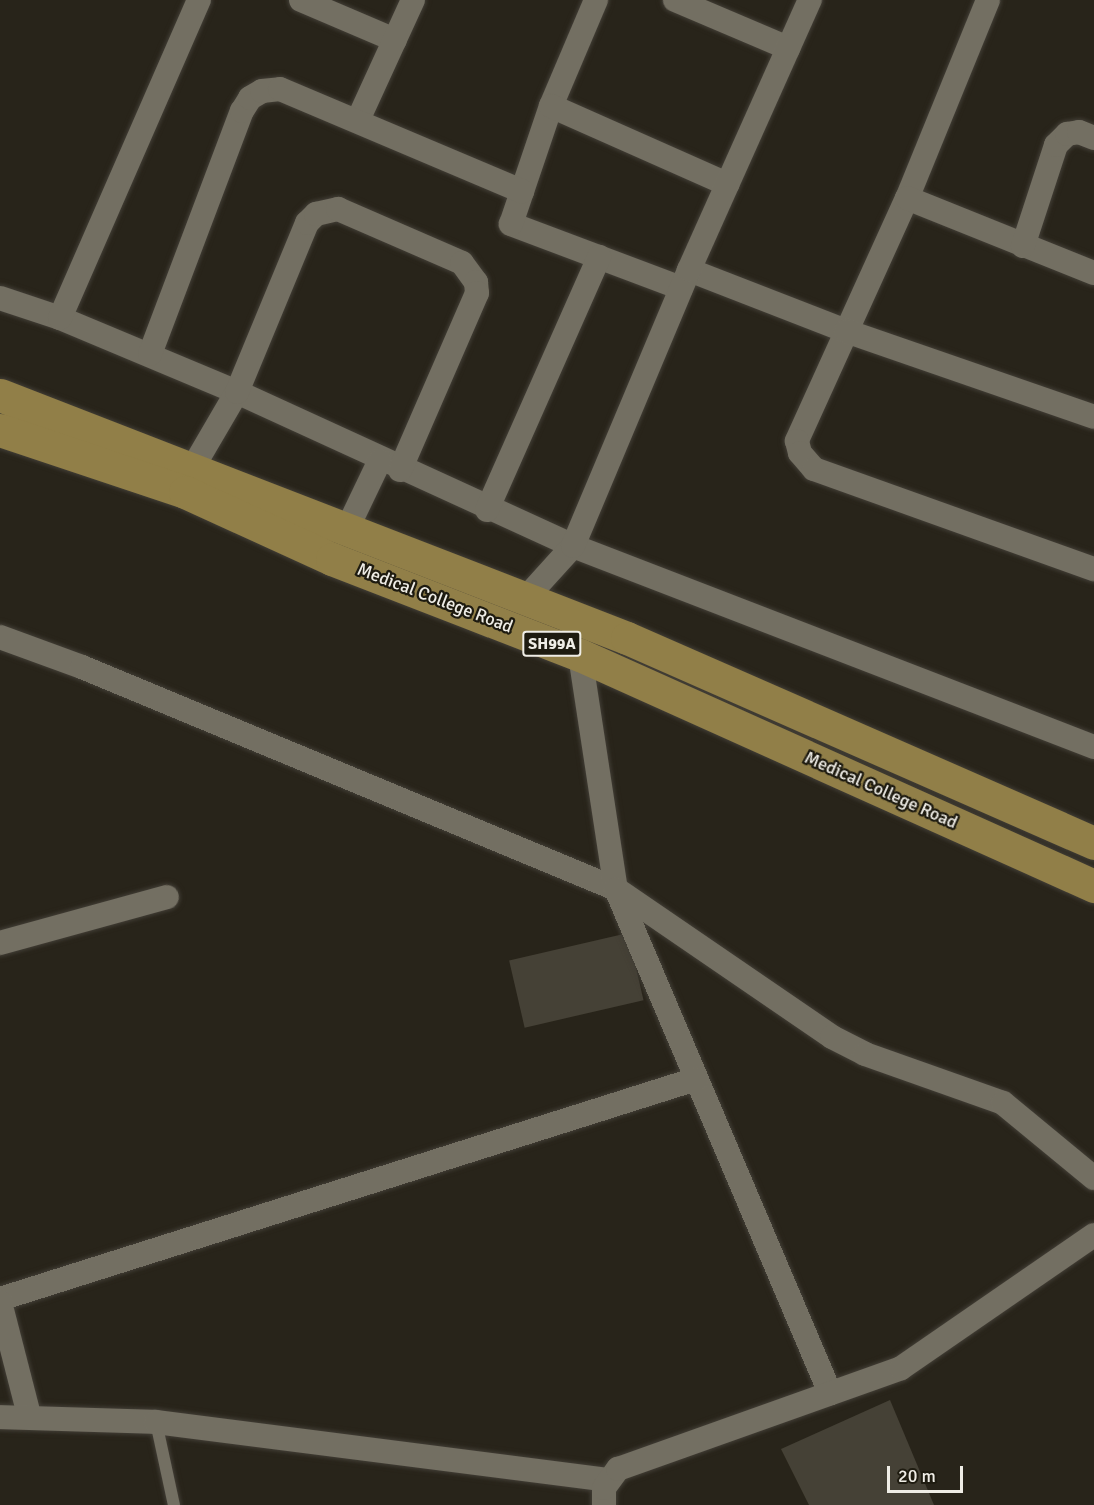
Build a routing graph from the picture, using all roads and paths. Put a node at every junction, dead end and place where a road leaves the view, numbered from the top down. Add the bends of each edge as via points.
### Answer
1 (199, 0) edge
2 (301, 0) edge
3 (413, 0) edge
4 (596, 0) edge
5 (675, 0) edge
6 (810, 0) edge
7 (988, 0) edge
8 (395, 40) junction
9 (788, 48) junction
10 (551, 106) junction
11 (357, 120) junction
12 (1094, 138) edge
13 (727, 184) junction
14 (522, 191) junction
15 (907, 198) junction
16 (1023, 246) junction
17 (599, 257) junction
18 (1094, 273) edge
19 (685, 279) junction
20 (0, 298) edge
21 (60, 318) junction
22 (846, 331) junction
23 (150, 354) junction
24 (237, 392) junction
25 (0, 395) edge
26 (1094, 417) edge
27 (0, 430) edge
28 (390, 465) junction
29 (192, 470) junction
30 (487, 510) junction
31 (347, 529) junction
32 (573, 546) junction
33 (1094, 569) edge
34 (525, 599) junction
35 (0, 637) edge
36 (580, 655) junction
37 (1094, 747) edge
38 (1094, 843) edge
39 (1094, 886) edge
40 (616, 889) junction
41 (167, 897) dead end
42 (0, 943) edge
43 (696, 1079) junction
44 (1094, 1178) edge
45 (1094, 1235) edge
46 (0, 1300) edge
47 (830, 1393) junction
48 (29, 1415) junction
49 (0, 1417) edge
50 (156, 1422) junction
51 (607, 1480) junction
52 (174, 1505) edge
53 (604, 1505) edge

1 - 21 street
2 - 8 street
3 - 8 street
4 - 10 street
5 - 9 street
6 - 9 street
7 - 15 street
8 - 11 street
9 - 13 street
10 - 13 street
10 - 14 street
11 - 14 street
11 - 23 street via 280,89 262,91 250,98
12 - 16 street via 1079,132 1067,134 1056,145
13 - 19 street
14 - 17 street via 511,225
15 - 16 street
15 - 22 street
16 - 18 street
17 - 19 street
17 - 30 street
19 - 22 street
19 - 32 street
20 - 21 street
21 - 23 street
22 - 26 street
22 - 33 street via 799,432 798,447 806,464
23 - 24 street
24 - 28 street
24 - 28 street via 307,223 316,214 338,209 462,262 471,271 477,293
24 - 29 street
25 - 29 main road
27 - 36 main road, Medical College Road / SH99A via 185,492 332,559
28 - 30 street
28 - 31 street
29 - 31 main road
30 - 32 street
31 - 34 main road
32 - 34 street
32 - 37 street
34 - 38 main road via 627,638
35 - 40 street via 82,667
36 - 39 main road, Medical College Road / SH99A
36 - 40 street
40 - 43 street
40 - 44 street via 832,1037 865,1054 1004,1103
41 - 42 street
43 - 46 street
43 - 47 street
45 - 47 street via 901,1368
46 - 48 street
47 - 51 street via 618,1469
48 - 49 street
48 - 50 street
50 - 51 street
50 - 52 lane
51 - 53 street

